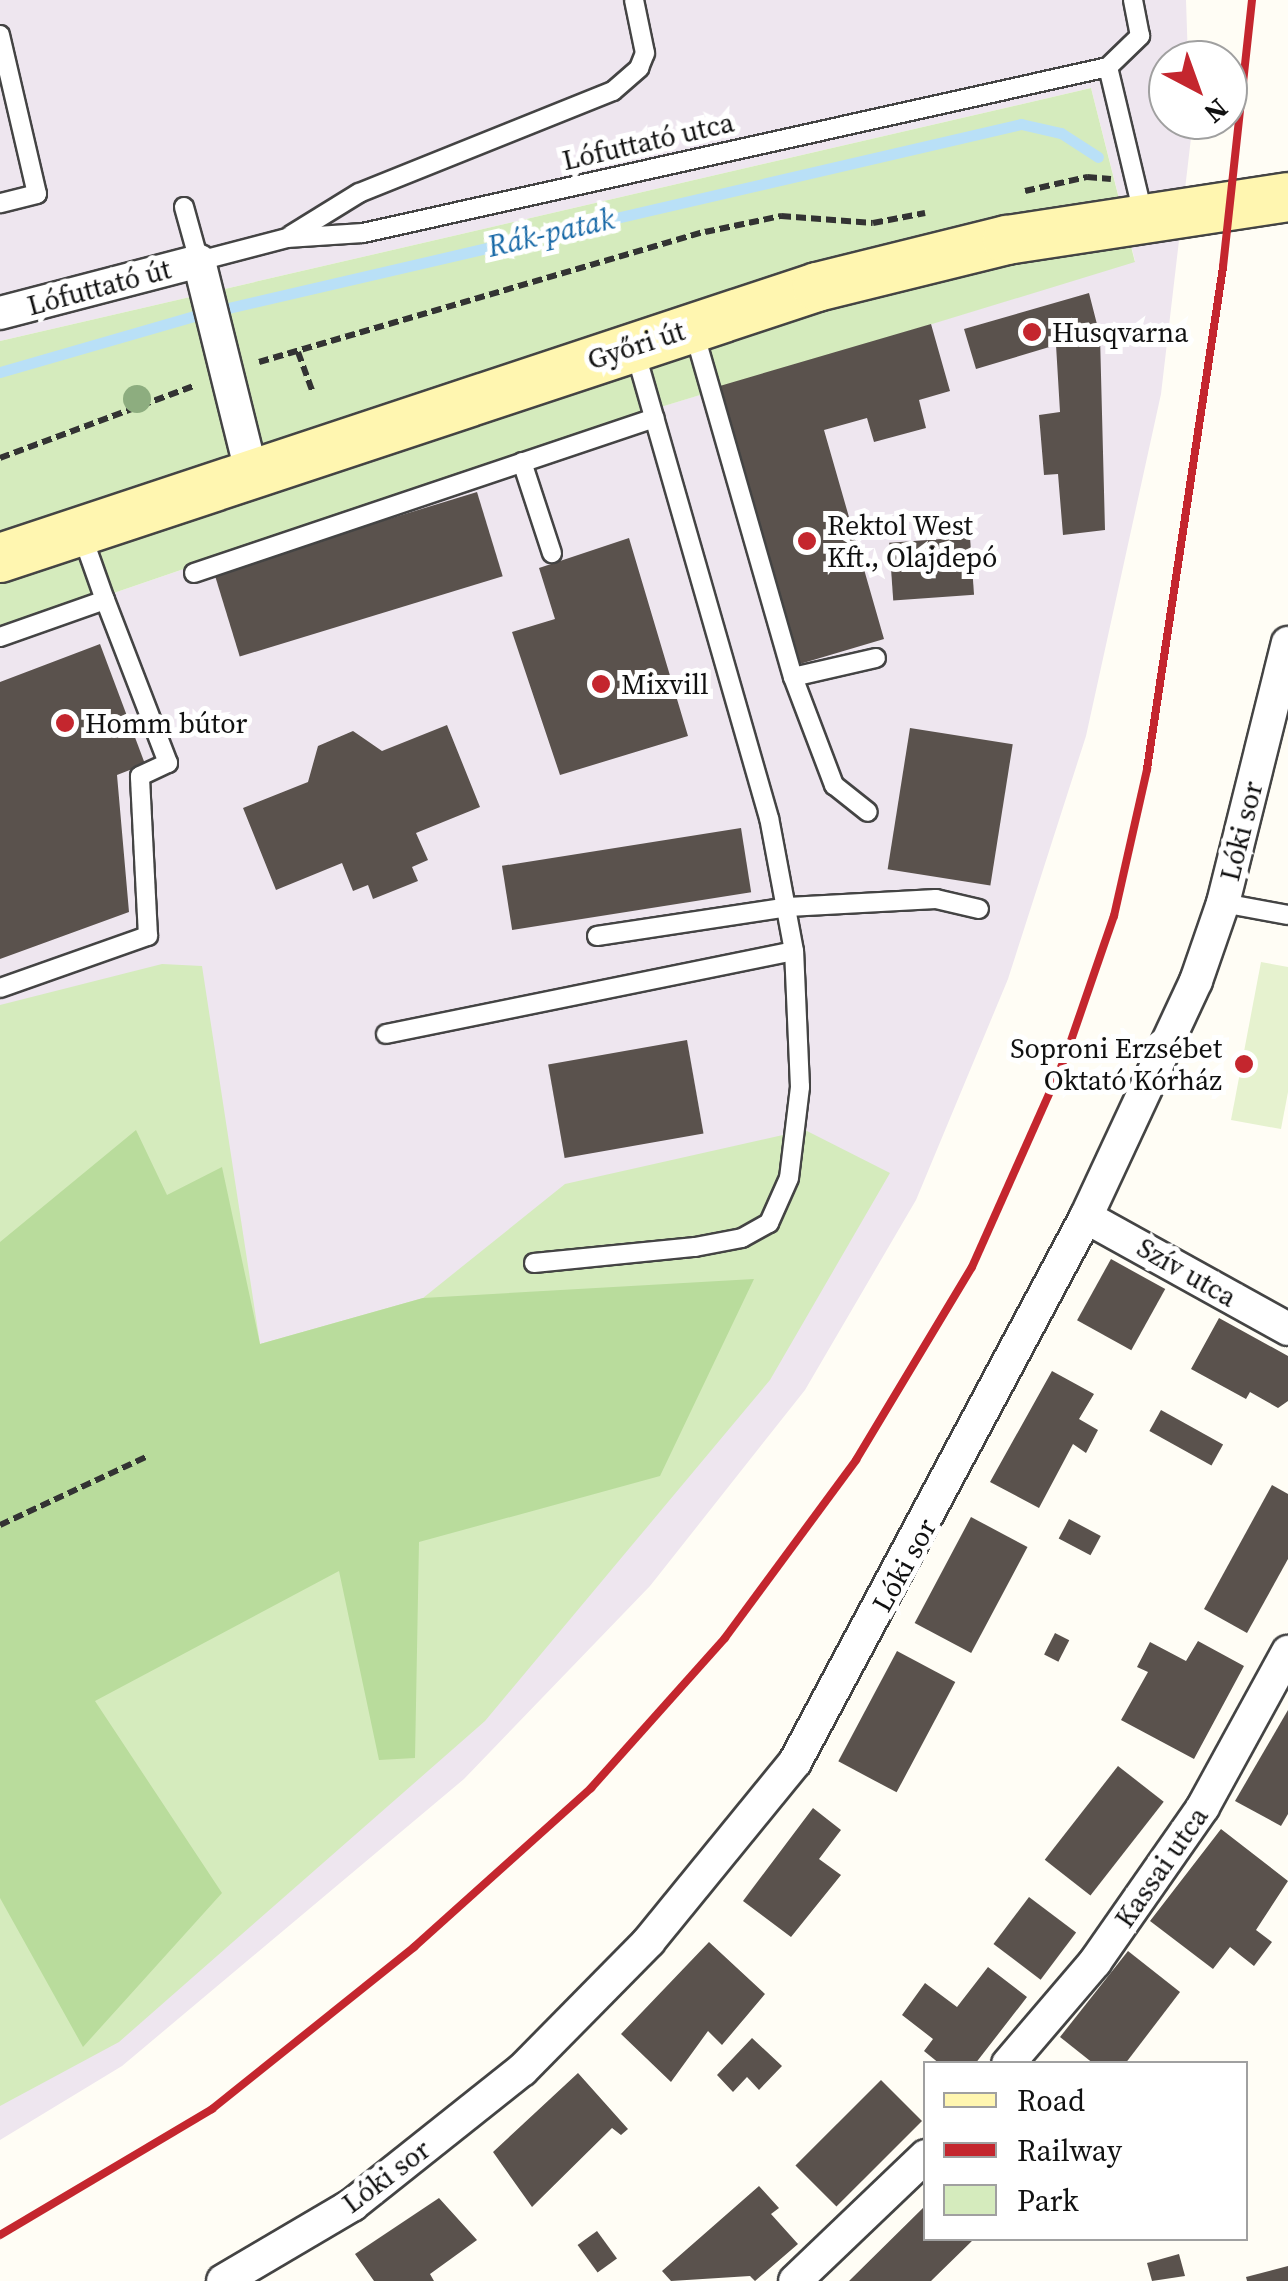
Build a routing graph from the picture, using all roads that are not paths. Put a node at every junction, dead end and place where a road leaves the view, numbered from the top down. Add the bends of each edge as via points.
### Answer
1 (634, 0) edge
2 (1132, 0) edge
3 (0, 35) edge
4 (1108, 67) junction
5 (1287, 198) edge
6 (1142, 200) junction
7 (0, 203) edge
8 (184, 206) dead end
9 (287, 238) junction
10 (202, 270) junction
11 (0, 313) edge
12 (692, 327) junction
13 (633, 345) junction
14 (655, 418) junction
15 (522, 462) junction
16 (251, 471) junction
17 (81, 530) junction
18 (552, 553) dead end
19 (0, 558) edge
20 (194, 573) dead end
21 (105, 600) junction
22 (0, 637) edge
23 (1288, 642) edge
24 (876, 658) dead end
25 (793, 677) junction
26 (868, 812) dead end
27 (1223, 903) junction
28 (788, 906) junction
29 (979, 909) dead end
30 (1288, 914) edge
31 (597, 936) dead end
32 (794, 951) junction
33 (0, 988) edge
34 (386, 1034) dead end
35 (1086, 1217) junction
36 (534, 1263) dead end
37 (1288, 1329) edge
38 (1288, 1652) edge
39 (1011, 2061) edge
40 (923, 2159) edge
41 (223, 2281) edge
42 (795, 2281) edge

1 - 9 lane via 645,53 614,92 358,193
2 - 4 lane via 1140,36
3 - 7 lane via 37,194
4 - 6 lane
4 - 9 lane, Lófuttató utca via 363,232
5 - 6 main road, Győri út
6 - 12 main road, Győri út
8 - 10 lane
9 - 10 lane, Lófuttató utca
10 - 11 street, Lófuttató út
10 - 16 street
12 - 13 main road, Győri út
12 - 25 lane
13 - 14 lane
13 - 16 main road, Győri út
14 - 15 lane
14 - 28 lane
15 - 18 lane
15 - 20 lane
16 - 17 main road, Győri út
17 - 19 main road, Győri út
17 - 21 lane
21 - 22 lane
21 - 33 lane via 168,763 140,776 148,936
23 - 27 street, Lóki sor
24 - 25 lane
25 - 26 lane via 834,785
27 - 30 lane
27 - 35 street, Lóki sor via 1196,981
28 - 29 lane via 936,899
28 - 31 lane
28 - 32 lane
32 - 34 lane
32 - 36 lane via 800,1087 790,1178 769,1223 742,1238 696,1246
35 - 37 street, Szív utca
35 - 41 street, Lóki sor via 795,1762 650,1941 522,2070 352,2205
38 - 39 street, Kassai utca via 1204,1807 1096,1962
40 - 42 street

